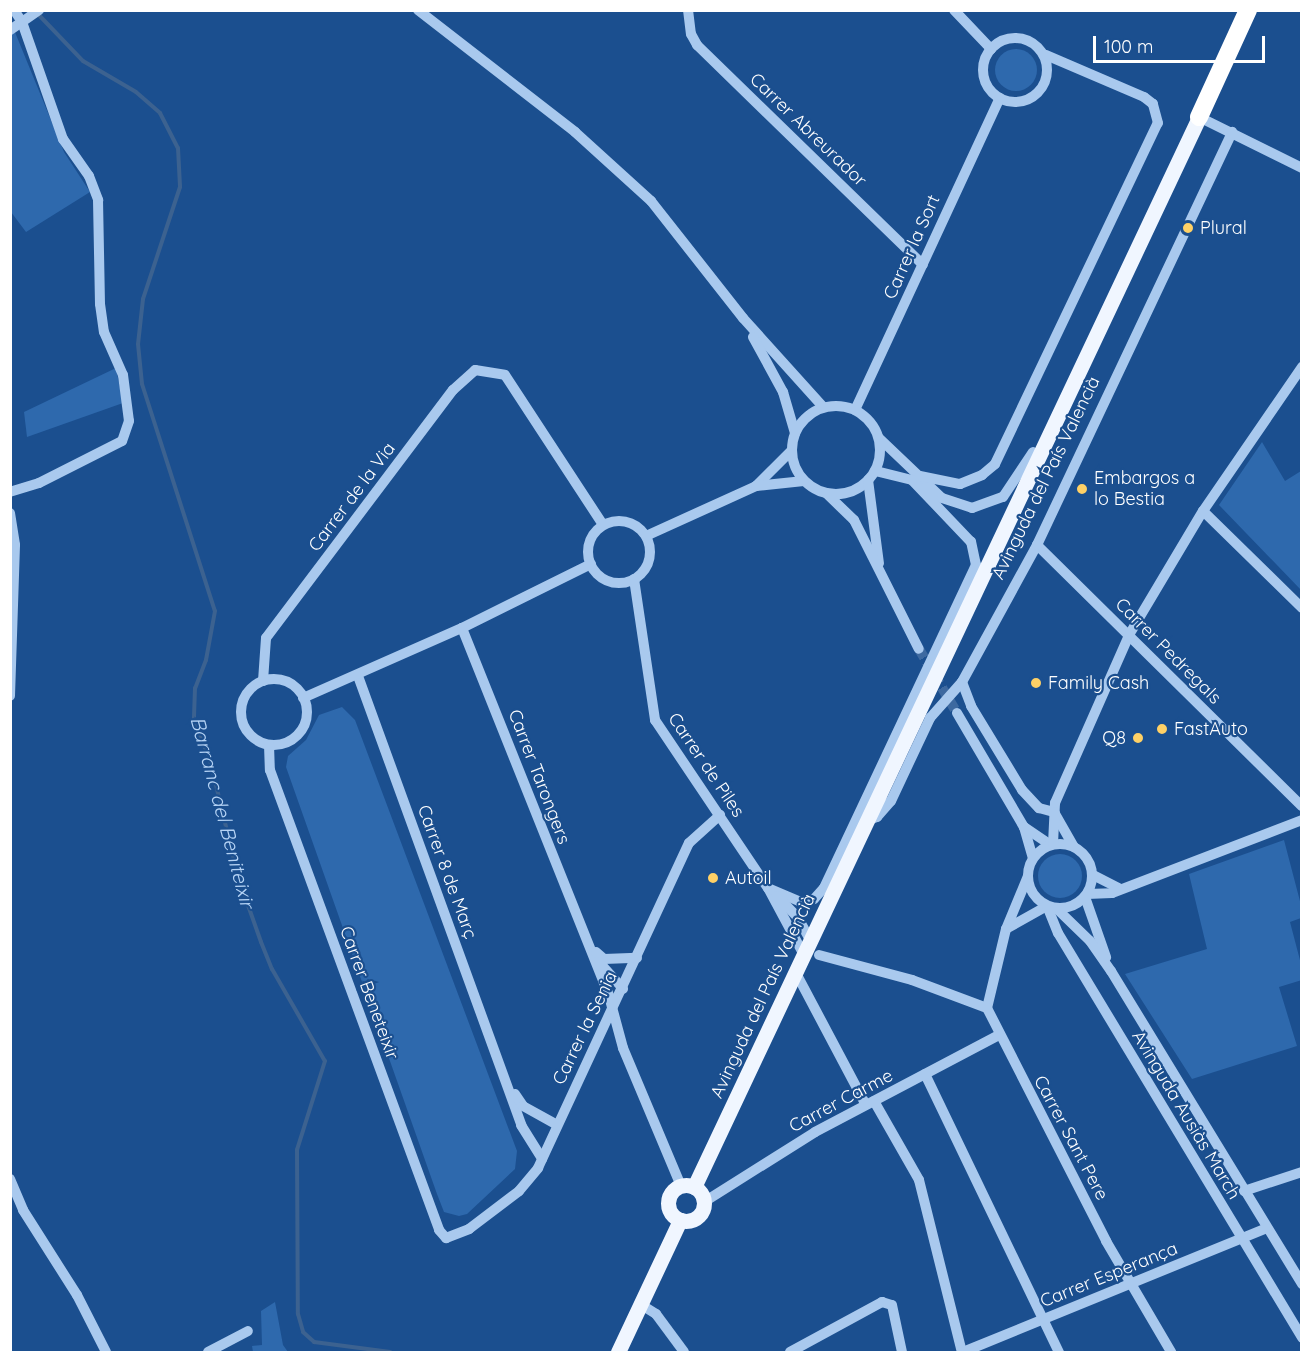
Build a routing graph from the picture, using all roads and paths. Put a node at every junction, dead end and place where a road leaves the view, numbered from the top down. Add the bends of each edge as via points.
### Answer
1 (14, 10) edge
2 (418, 10) edge
3 (688, 10) edge
4 (954, 10) edge
5 (1248, 10) edge
6 (30, 16) edge
7 (10, 30) edge
8 (991, 49) junction
9 (1046, 55) junction
10 (1000, 98) junction
11 (1199, 117) junction
12 (1232, 132) junction
13 (1302, 168) edge
14 (923, 265) junction
15 (743, 318) junction
16 (1101, 325) junction
17 (1302, 367) edge
18 (823, 407) junction
19 (855, 410) junction
20 (795, 433) junction
21 (879, 438) junction
22 (792, 450) junction
23 (875, 471) junction
24 (920, 476) junction
25 (868, 480) junction
26 (804, 481) junction
27 (756, 486) junction
28 (10, 492) edge
29 (826, 493) junction
30 (1203, 510) junction
31 (10, 513) edge
32 (603, 525) junction
33 (646, 536) junction
34 (1037, 545) junction
35 (591, 564) junction
36 (882, 578) junction
37 (634, 579) junction
38 (1302, 608) edge
39 (462, 628) junction
40 (1129, 635) junction
41 (943, 648) junction
42 (919, 649) tunnel mouth
43 (358, 676) junction
44 (263, 681) junction
45 (962, 682) junction
46 (928, 693) junction
47 (10, 696) edge
48 (303, 698) junction
49 (912, 701) junction
50 (957, 713) tunnel mouth
51 (269, 745) junction
52 (1302, 806) edge
53 (1054, 812) junction
54 (720, 814) junction
55 (1302, 820) edge
56 (866, 821) junction
57 (1024, 827) junction
58 (1052, 844) junction
59 (1074, 847) junction
60 (1033, 858) junction
61 (1093, 875) junction
62 (1028, 876) junction
63 (768, 888) junction
64 (1119, 888) junction
65 (1086, 896) junction
66 (1052, 907) junction
67 (1006, 929) junction
68 (584, 939) junction
69 (811, 941) junction
70 (811, 955) junction
71 (637, 958) junction
72 (1111, 971) junction
73 (796, 973) junction
74 (623, 989) junction
75 (987, 1008) junction
76 (612, 1012) junction
77 (999, 1035) junction
78 (925, 1074) junction
79 (506, 1079) junction
80 (870, 1103) junction
81 (557, 1125) junction
82 (542, 1159) junction
83 (1302, 1172) edge
84 (10, 1179) edge
85 (687, 1186) junction
86 (1244, 1191) junction
87 (704, 1202) junction
88 (680, 1220) junction
89 (1267, 1228) junction
90 (457, 1237) joint
91 (1240, 1239) junction
92 (1131, 1284) junction
93 (1302, 1284) edge
94 (640, 1304) junction
95 (1044, 1319) junction
96 (248, 1331) dead end
97 (1302, 1338) edge
98 (106, 1353) edge
99 (208, 1353) edge
100 (618, 1353) edge
101 (684, 1353) edge
102 (790, 1353) edge
103 (902, 1353) edge
104 (962, 1353) edge
105 (1059, 1353) edge
106 (1171, 1353) edge

1 - 6 street
2 - 15 street via 615,166 651,201
3 - 14 street, Carrer Abreurador via 691,34 697,45
4 - 8 street
5 - 11 highway
6 - 7 street
6 - 28 street via 63,139 89,176 98,200 100,304 104,332 123,375 129,421 122,441 39,483
8 - 9 street via 1006,39 1021,38
8 - 10 street via 985,60 984,78
9 - 10 street via 1045,82 1034,96 1014,102
9 - 24 street via 1144,97 1153,104 1158,123 994,464 982,475 960,484
10 - 14 street, Carrer la Sort
11 - 12 street
11 - 16 main road, Avinguda del País Valencià
12 - 13 street
12 - 34 street, Avinguda del País Valencià
14 - 19 street, Carrer la Sort
15 - 18 street
15 - 20 street via 783,392
16 - 24 street via 1086,342 1031,458 1003,498 983,506 961,506 948,502
16 - 41 main road, Avinguda del País Valencià
17 - 30 street
18 - 19 street
18 - 20 street via 806,417
19 - 21 street via 870,421
20 - 22 street
21 - 23 street via 880,455
21 - 24 street
22 - 26 street
22 - 27 street
23 - 25 street
23 - 41 street via 912,480 971,542 976,565
25 - 29 street via 849,492
25 - 36 street
26 - 27 street
26 - 29 street
27 - 33 street
29 - 36 street via 854,520
30 - 38 street
30 - 40 street
31 - 47 street via 15,545
32 - 33 street via 622,521
32 - 35 street via 590,541
32 - 44 street, Carrer de la Via via 505,375 475,370 453,390 266,638
33 - 37 street via 649,560
34 - 40 street, Carrer Pedregals
34 - 45 street, Avinguda del País Valencià
35 - 37 street via 603,579
35 - 39 street
36 - 42 street
37 - 54 street, Carrer de Piles via 655,720
39 - 43 street
39 - 68 street, Carrer Tarongers
40 - 52 street, Carrer Pedregals
40 - 53 street via 1079,743
41 - 46 main road, Avinguda del País Valencià
41 - 49 street, Avinguda del País Valencià
43 - 48 street
43 - 79 street, Carrer 8 de Març
44 - 48 street via 290,684
44 - 51 street via 243,701 242,720 251,736
45 - 53 street via 971,706 1022,790 1040,808
45 - 56 street, Avinguda del País Valencià via 930,718 891,801 877,817
46 - 49 street
46 - 56 main road, Avinguda del País Valencià
48 - 51 street via 303,728 288,742
49 - 63 street, Avinguda del País Valencià via 819,896 804,903
50 - 57 street
51 - 90 street, Carrer Beneteixir via 270,771 439,1230 446,1238
53 - 58 street
53 - 59 street
54 - 63 street, Carrer de Piles
54 - 71 street, Carrer la Senia via 689,843
55 - 64 street
56 - 69 main road, Avinguda del País Valencià
57 - 58 street
57 - 60 street
58 - 59 street
58 - 60 street
59 - 61 street via 1087,858
60 - 62 street
61 - 64 street
61 - 65 street
62 - 66 street via 1033,894
62 - 67 street
63 - 69 street, Carrer de Piles via 798,918
63 - 70 street, Carrer de Piles
64 - 65 street via 1104,896
65 - 66 street via 1073,906
65 - 72 street
66 - 67 street
66 - 72 street via 1090,941
66 - 91 street, Avinguda Ausiàs March via 1058,933
67 - 75 street
68 - 71 street, Carrer Tarongers via 604,959
68 - 74 street, Carrer Tarongers
68 - 76 street, Carrer Tarongers
69 - 70 main road, Avinguda del País Valencià
70 - 73 main road, Avinguda del País Valencià
70 - 75 street via 912,980
71 - 74 street, Carrer la Senia
72 - 86 street
73 - 80 street
73 - 85 main road, Avinguda del País Valencià
74 - 76 street, Carrer la Senia
75 - 77 street, Carrer Sant Pere
76 - 81 street, Carrer la Senia
76 - 85 street, Carrer Tarongers
77 - 78 street, Carrer Carme
77 - 92 street, Carrer Sant Pere
78 - 80 street, Carrer Carme
78 - 95 street
79 - 81 street, Carrer 8 de Març via 523,1106
79 - 82 street, Carrer 8 de Març via 521,1125
80 - 87 street, Carrer Carme via 791,1146
80 - 104 street via 922,1187
81 - 82 street, Carrer la Senia
82 - 90 street, Carrer la Senia via 519,1191
83 - 86 street
84 - 98 street via 23,1210 77,1295
85 - 87 main road
85 - 88 main road via 672,1192 668,1204
86 - 89 street
87 - 88 main road via 696,1217
88 - 94 main road
89 - 91 street, Carrer Esperança
89 - 93 street
91 - 92 street, Carrer Esperança
91 - 97 street, Avinguda Ausiàs March
92 - 95 street, Carrer Esperança
92 - 106 street, Carrer Sant Pere
94 - 100 main road
94 - 101 street via 656,1314
95 - 104 street, Carrer Esperança
95 - 105 street
96 - 99 street
102 - 103 street via 882,1302 892,1305

